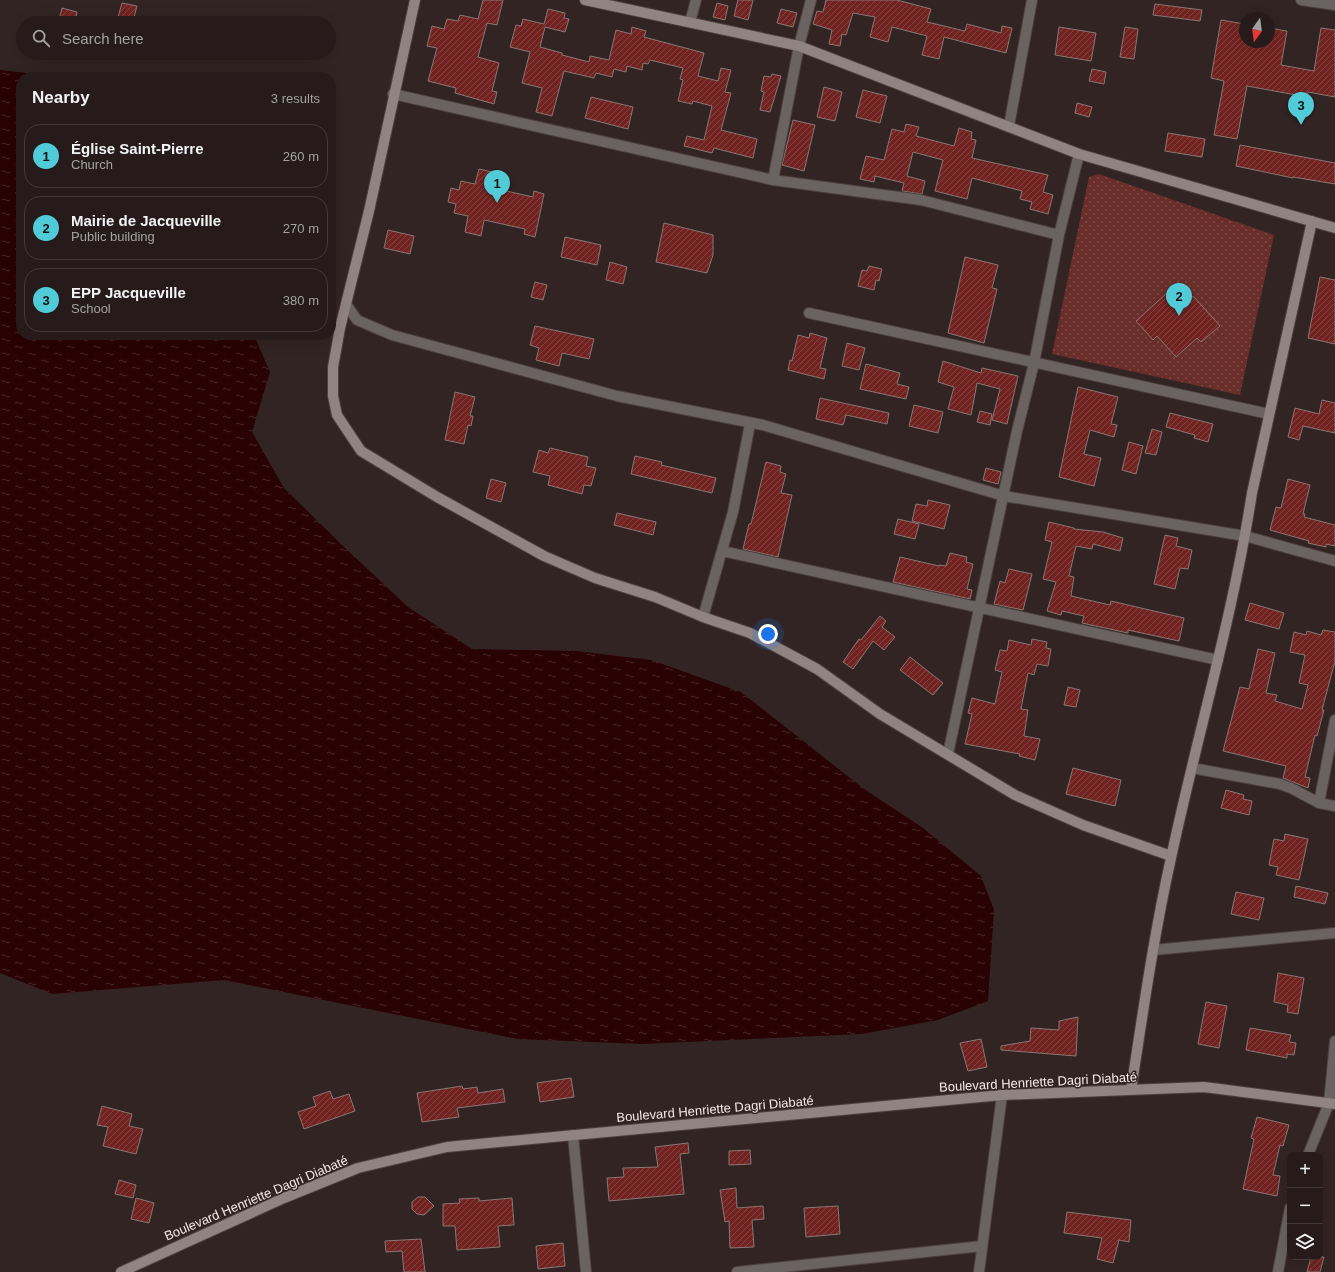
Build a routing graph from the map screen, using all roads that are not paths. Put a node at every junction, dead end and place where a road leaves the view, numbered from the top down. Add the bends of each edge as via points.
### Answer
1 (416, 0) edge
2 (585, 0) edge
3 (696, 0) edge
4 (811, 0) edge
5 (1032, 0) edge
6 (1301, 0) edge
7 (1335, 5) edge
8 (690, 22) junction
9 (799, 46) junction
10 (394, 94) junction
11 (1009, 126) junction
12 (1080, 154) junction
13 (773, 180) junction
14 (1312, 221) junction
15 (1335, 228) edge
16 (1059, 235) junction
17 (346, 304) junction
18 (809, 313) dead end
19 (1034, 363) junction
20 (1269, 414) junction
21 (750, 424) junction
22 (1004, 496) junction
23 (1245, 536) junction
24 (722, 552) junction
25 (1335, 561) edge
26 (980, 609) junction
27 (703, 617) junction
28 (1218, 660) junction
29 (1335, 720) edge
30 (948, 754) junction
31 (1192, 768) junction
32 (1319, 803) junction
33 (1335, 806) edge
34 (1171, 856) junction
35 (1335, 933) edge
36 (1153, 950) junction
37 (1335, 1041) edge
38 (1131, 1090) junction
39 (1002, 1095) junction
40 (1332, 1104) edge
41 (573, 1135) junction
42 (1309, 1152) edge
43 (1287, 1224) edge
44 (982, 1246) junction
45 (120, 1272) edge
46 (586, 1272) edge
47 (737, 1272) edge
48 (979, 1272) edge
49 (1278, 1272) edge

1 - 10 street
2 - 8 street
3 - 8 street
4 - 9 street
5 - 11 street
6 - 7 street
8 - 9 street
9 - 11 street
9 - 13 street
10 - 13 street
10 - 17 street
11 - 12 street
12 - 14 street
12 - 16 street
13 - 16 street via 920,200
14 - 15 street
14 - 20 street
16 - 19 street
17 - 21 street via 357,320 392,335 617,396
17 - 27 street via 333,367 333,396 337,415 361,451 437,497 544,556 595,578 655,597
18 - 19 street
19 - 20 street
19 - 22 street
20 - 23 street
21 - 22 street via 763,425
21 - 24 street via 733,512
22 - 23 street
22 - 26 street
23 - 25 street
23 - 28 street
24 - 26 street
24 - 27 street
26 - 28 street
26 - 30 street
27 - 30 street via 750,633 817,669 880,714
28 - 31 street
29 - 32 street
30 - 34 street via 1015,795 1083,825
31 - 32 street via 1280,784
31 - 34 street
32 - 33 street
34 - 36 street
35 - 36 street
36 - 38 street
37 - 40 street
38 - 39 street, Boulevard Henriette Dagri Diabaté
38 - 40 street, Boulevard Henriette Dagri Diabaté via 1204,1087
39 - 41 street, Boulevard Henriette Dagri Diabaté
39 - 44 street
40 - 42 street
41 - 45 street, Boulevard Henriette Dagri Diabaté via 447,1147 358,1168 284,1198
41 - 46 street
43 - 49 street
44 - 47 street
44 - 48 street

